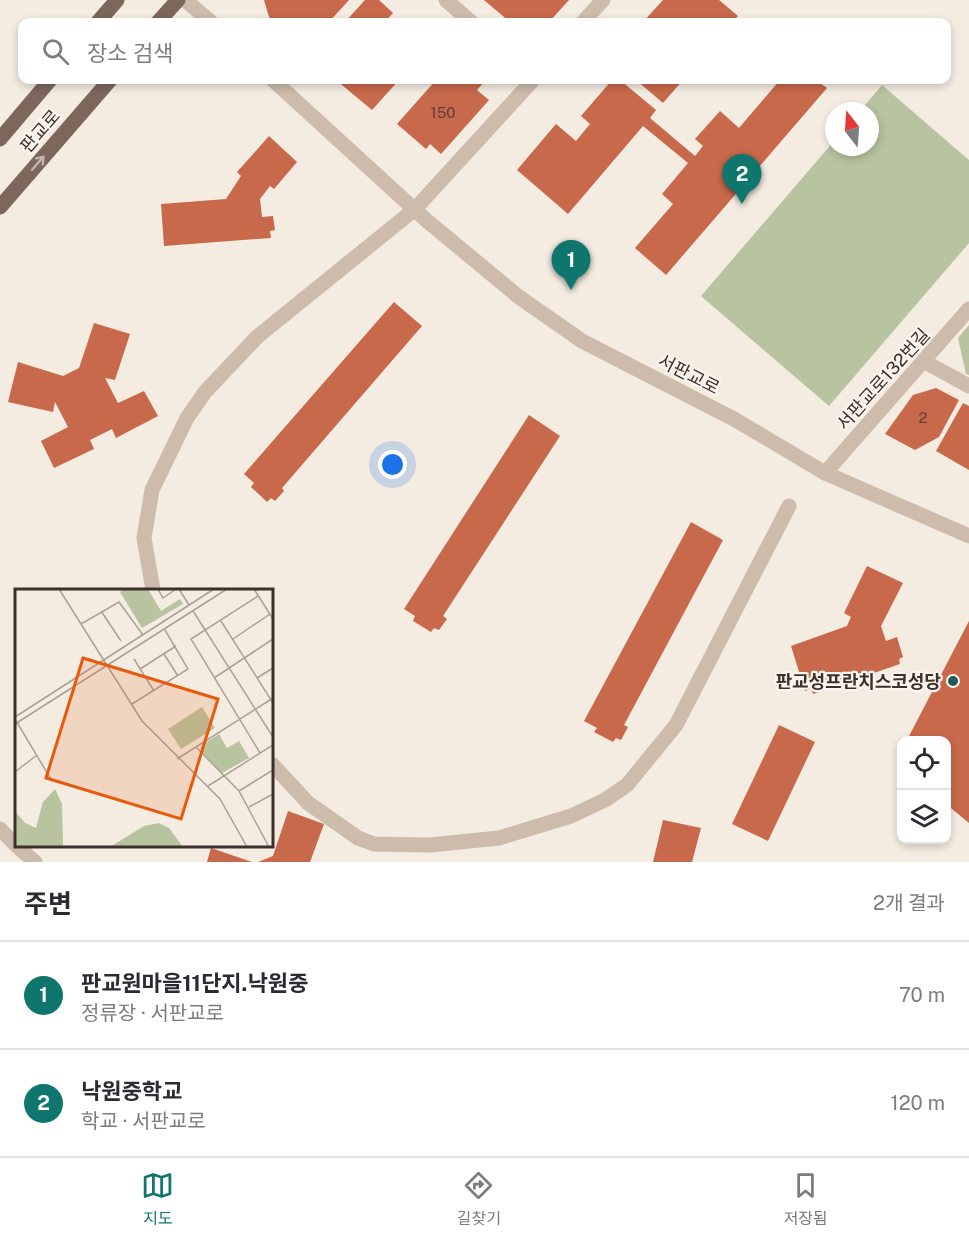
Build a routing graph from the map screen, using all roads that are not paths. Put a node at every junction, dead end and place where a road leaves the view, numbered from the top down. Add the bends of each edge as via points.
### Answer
1 (117, 0) edge
2 (178, 0) edge
3 (184, 0) edge
4 (446, 0) edge
5 (603, 0) edge
6 (101, 18) edge
7 (162, 18) edge
8 (206, 18) edge
9 (466, 18) edge
10 (587, 18) edge
11 (47, 84) edge
12 (107, 84) edge
13 (277, 84) edge
14 (529, 84) edge
15 (0, 139) edge
16 (0, 207) edge
17 (415, 209) junction
18 (969, 309) edge
19 (925, 362) junction
20 (969, 387) edge
21 (825, 473) junction
22 (789, 506) dead end
23 (969, 536) edge
24 (153, 589) edge
25 (273, 765) edge
26 (0, 829) edge
27 (15, 843) edge
28 (19, 847) edge
29 (35, 862) edge

1 - 6 main road
2 - 7 main road
3 - 8 street
4 - 9 street
5 - 10 street
11 - 15 main road, 판교로
16 -> 12 main road, 판교로
13 - 17 street, 서판교로
14 - 17 street
17 - 21 street, 서판교로 via 519,297 582,341 744,425
17 - 24 street via 257,337 227,366 187,418 152,490 146,516 144,538
18 - 19 street, 서판교로132번길
19 - 20 street
19 - 21 street, 서판교로132번길
21 - 23 street, 서판교로
22 - 25 street via 676,725 627,785 605,800 560,820 499,838 430,845 374,844 358,838 315,809
26 - 27 street
28 - 29 street

